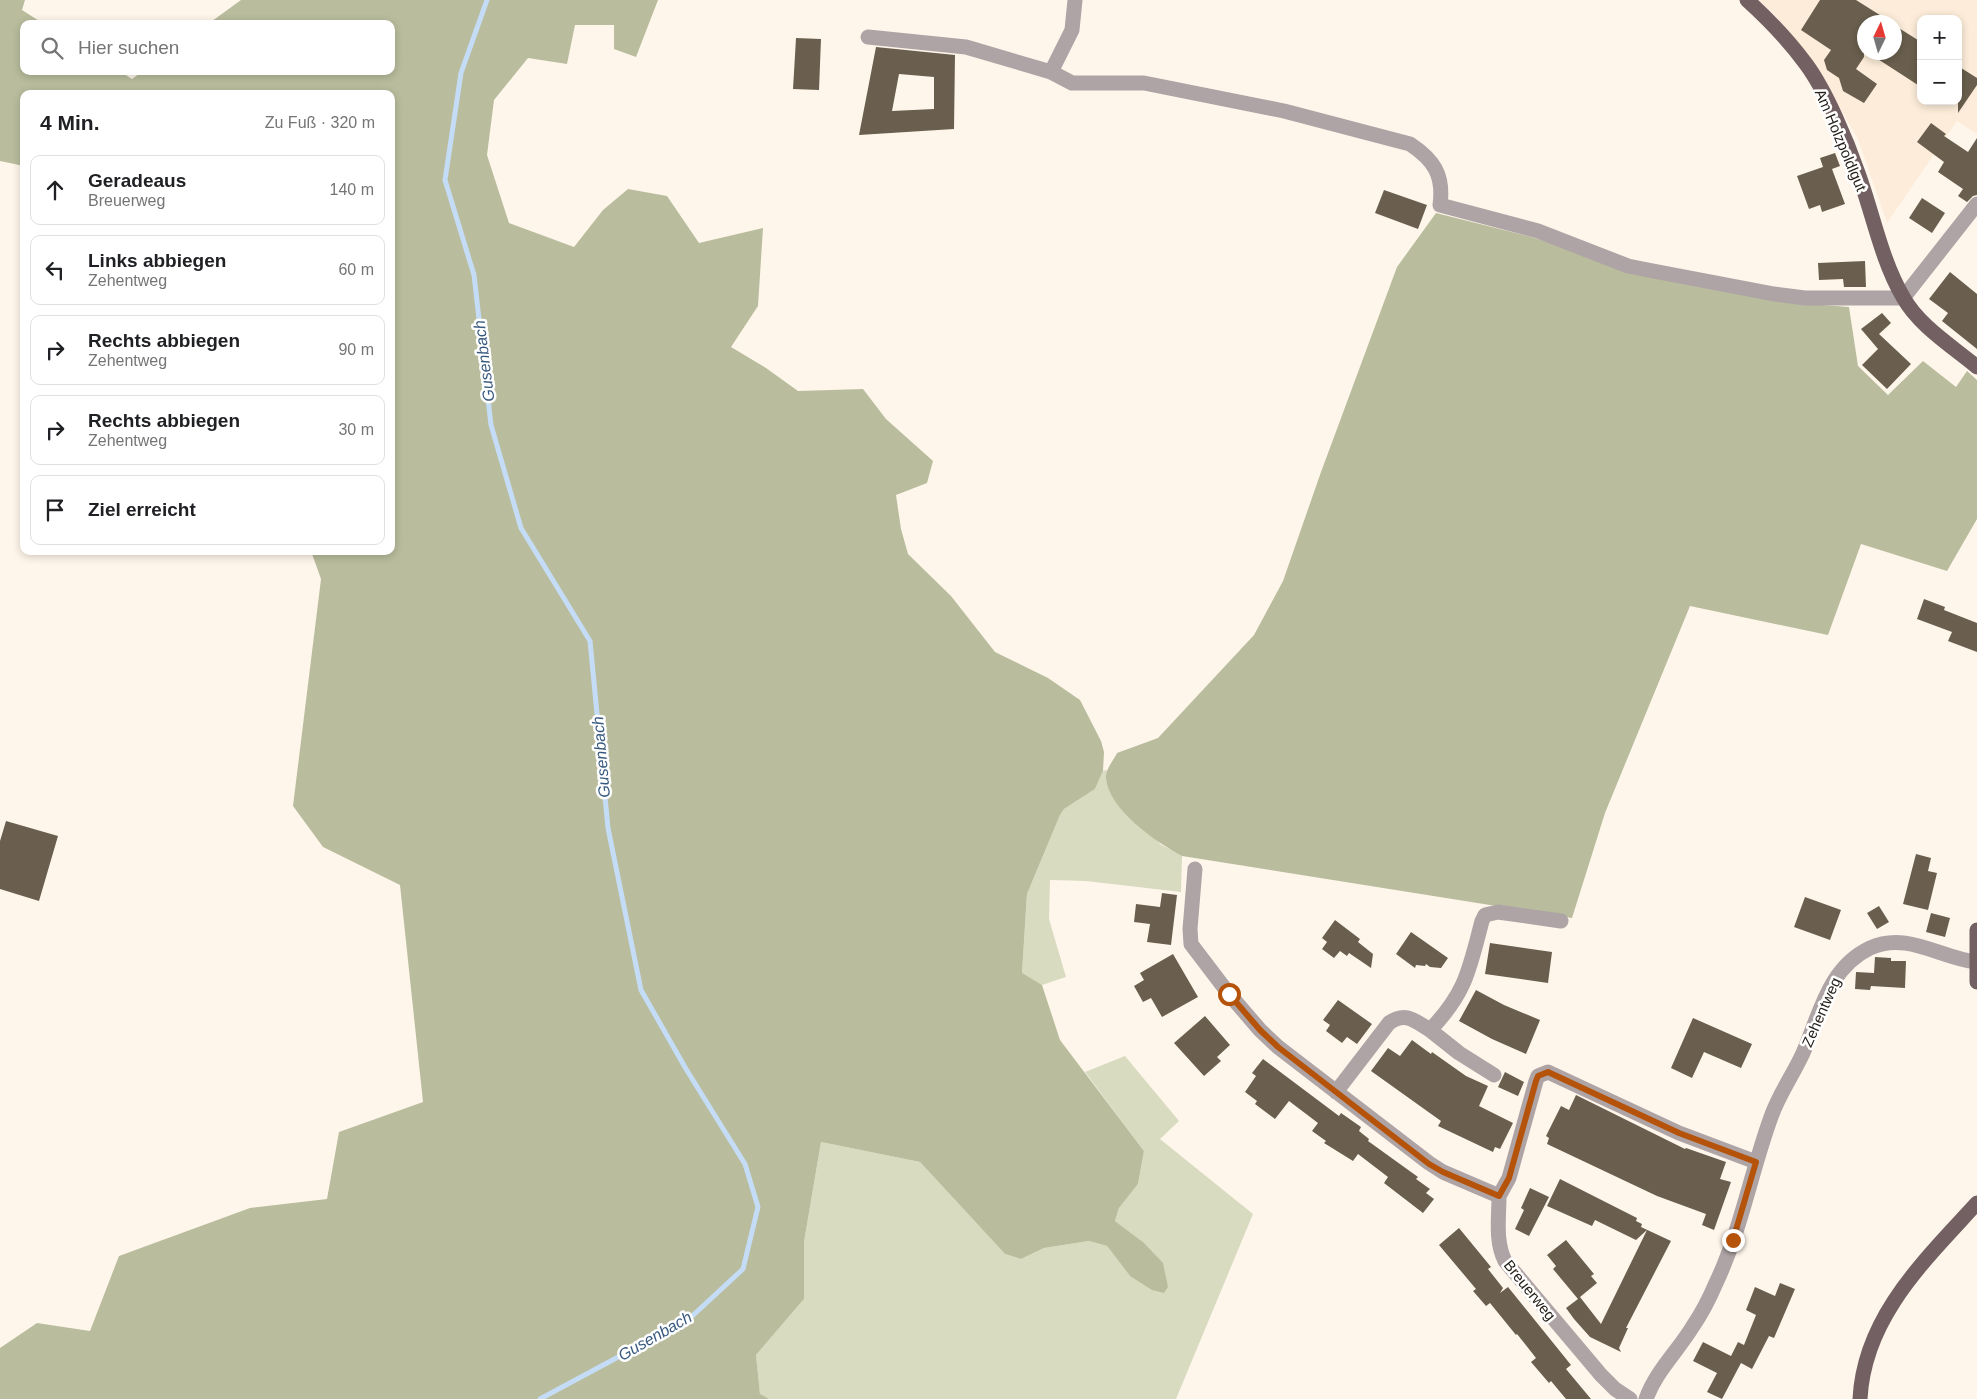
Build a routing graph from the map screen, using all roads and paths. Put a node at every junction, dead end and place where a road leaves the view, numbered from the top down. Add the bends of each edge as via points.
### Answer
1 (1075, 0) edge
2 (1747, 0) edge
3 (868, 36) dead end
4 (1051, 72) junction
5 (1977, 204) edge
6 (1903, 298) junction
7 (1977, 367) edge
8 (1195, 869) dead end
9 (1561, 921) dead end
10 (1977, 930) edge
11 (1976, 962) junction
12 (1977, 982) edge
13 (1430, 1030) junction
14 (1494, 1075) dead end
15 (1336, 1092) junction
16 (1756, 1162) junction
17 (1499, 1196) junction
18 (1977, 1203) edge
19 (1630, 1399) edge
20 (1646, 1399) edge
21 (1860, 1399) edge

1 - 4 street via 1072,30
2 - 6 main road, Am Holzpoldlgut via 1807,65 1830,105 1858,173 1884,256
3 - 4 street via 966,46
4 - 6 street via 1072,83 1144,83 1207,95 1410,144 1432,162 1441,186 1440,205 1538,231 1628,266 1797,297
5 - 6 street
6 - 7 main road, Am Holzpoldlgut via 1922,322
8 - 15 street via 1190,929 1195,951 1260,1030
9 - 13 street via 1498,912 1485,915 1461,992
10 - 11 main road
11 - 12 main road
11 - 16 street, Zehentweg via 1893,941 1871,948 1848,963 1831,984 1802,1055 1777,1101
13 - 14 street via 1458,1054
13 - 15 street via 1412,1018 1396,1018
15 - 17 street via 1429,1164
16 - 17 street via 1679,1133 1548,1072 1538,1076 1536,1081 1509,1178
16 - 20 street, Zehentweg via 1717,1282 1693,1326 1660,1371
17 - 19 street, Breuerweg via 1499,1241 1505,1261 1601,1375
18 - 21 main road via 1911,1275 1880,1322 1864,1367

